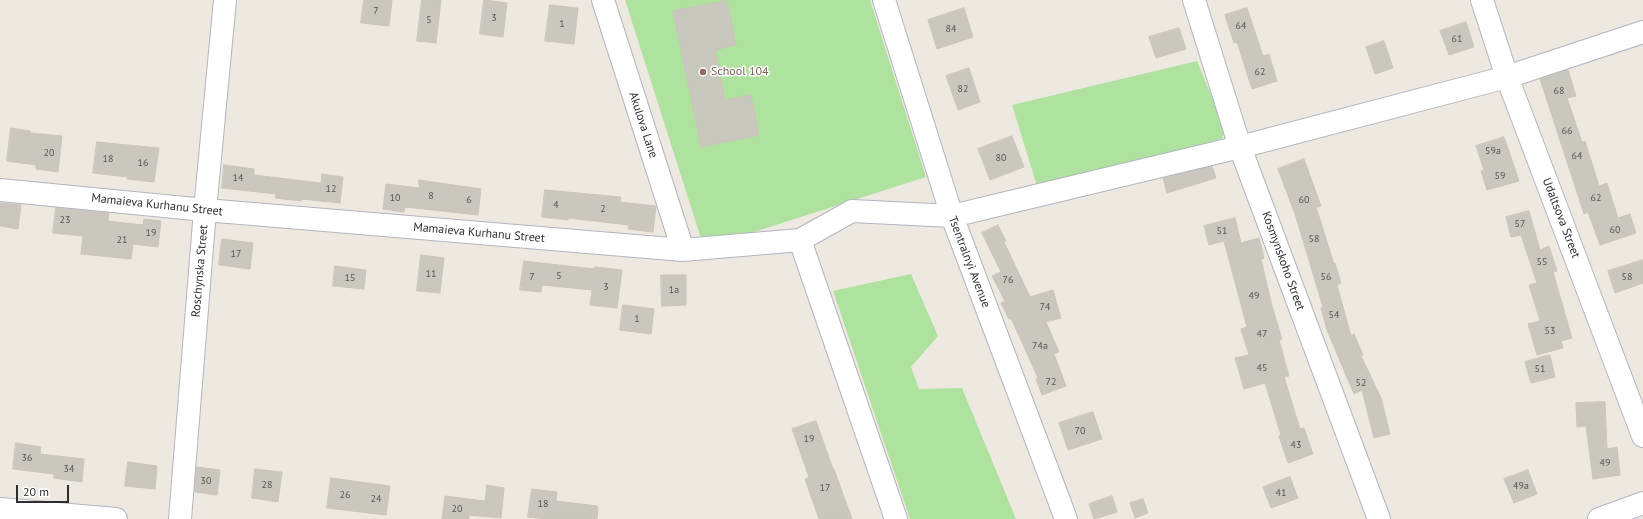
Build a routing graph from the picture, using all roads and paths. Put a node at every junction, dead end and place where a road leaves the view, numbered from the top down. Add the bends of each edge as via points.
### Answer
1 (225, 0) edge
2 (884, 0) edge
3 (1194, 0) edge
4 (1482, 0) edge
5 (598, 1) edge
6 (1643, 32) edge
7 (1507, 76) junction
8 (1240, 146) junction
9 (0, 190) edge
10 (205, 210) junction
11 (952, 216) junction
12 (800, 240) junction
13 (683, 250) junction
14 (1643, 436) edge
15 (1643, 503) edge
16 (0, 509) edge
17 (116, 519) edge
18 (180, 519) edge
19 (896, 519) edge
20 (1066, 519) edge
21 (1379, 519) edge
22 (1599, 519) edge

1 - 10 street, Roschynska Street
2 - 11 street, Tsentralnyi Avenue
3 - 8 street, Kosmynskoho Street
4 - 7 street, Udaltsova Street
5 - 13 street, Akulova Lane
6 - 7 street, Mamaieva Kurhanu Street
7 - 8 street, Mamaieva Kurhanu Street
7 - 14 street, Udaltsova Street
8 - 11 street, Mamaieva Kurhanu Street
8 - 21 street, Kosmynskoho Street
9 - 10 street, Mamaieva Kurhanu Street
10 - 13 street, Mamaieva Kurhanu Street
10 - 18 street, Roschynska Street
11 - 12 street, Mamaieva Kurhanu Street via 852,211
11 - 20 street, Tsentralnyi Avenue
12 - 13 street, Mamaieva Kurhanu Street
12 - 19 street
15 - 22 street
16 - 17 street

